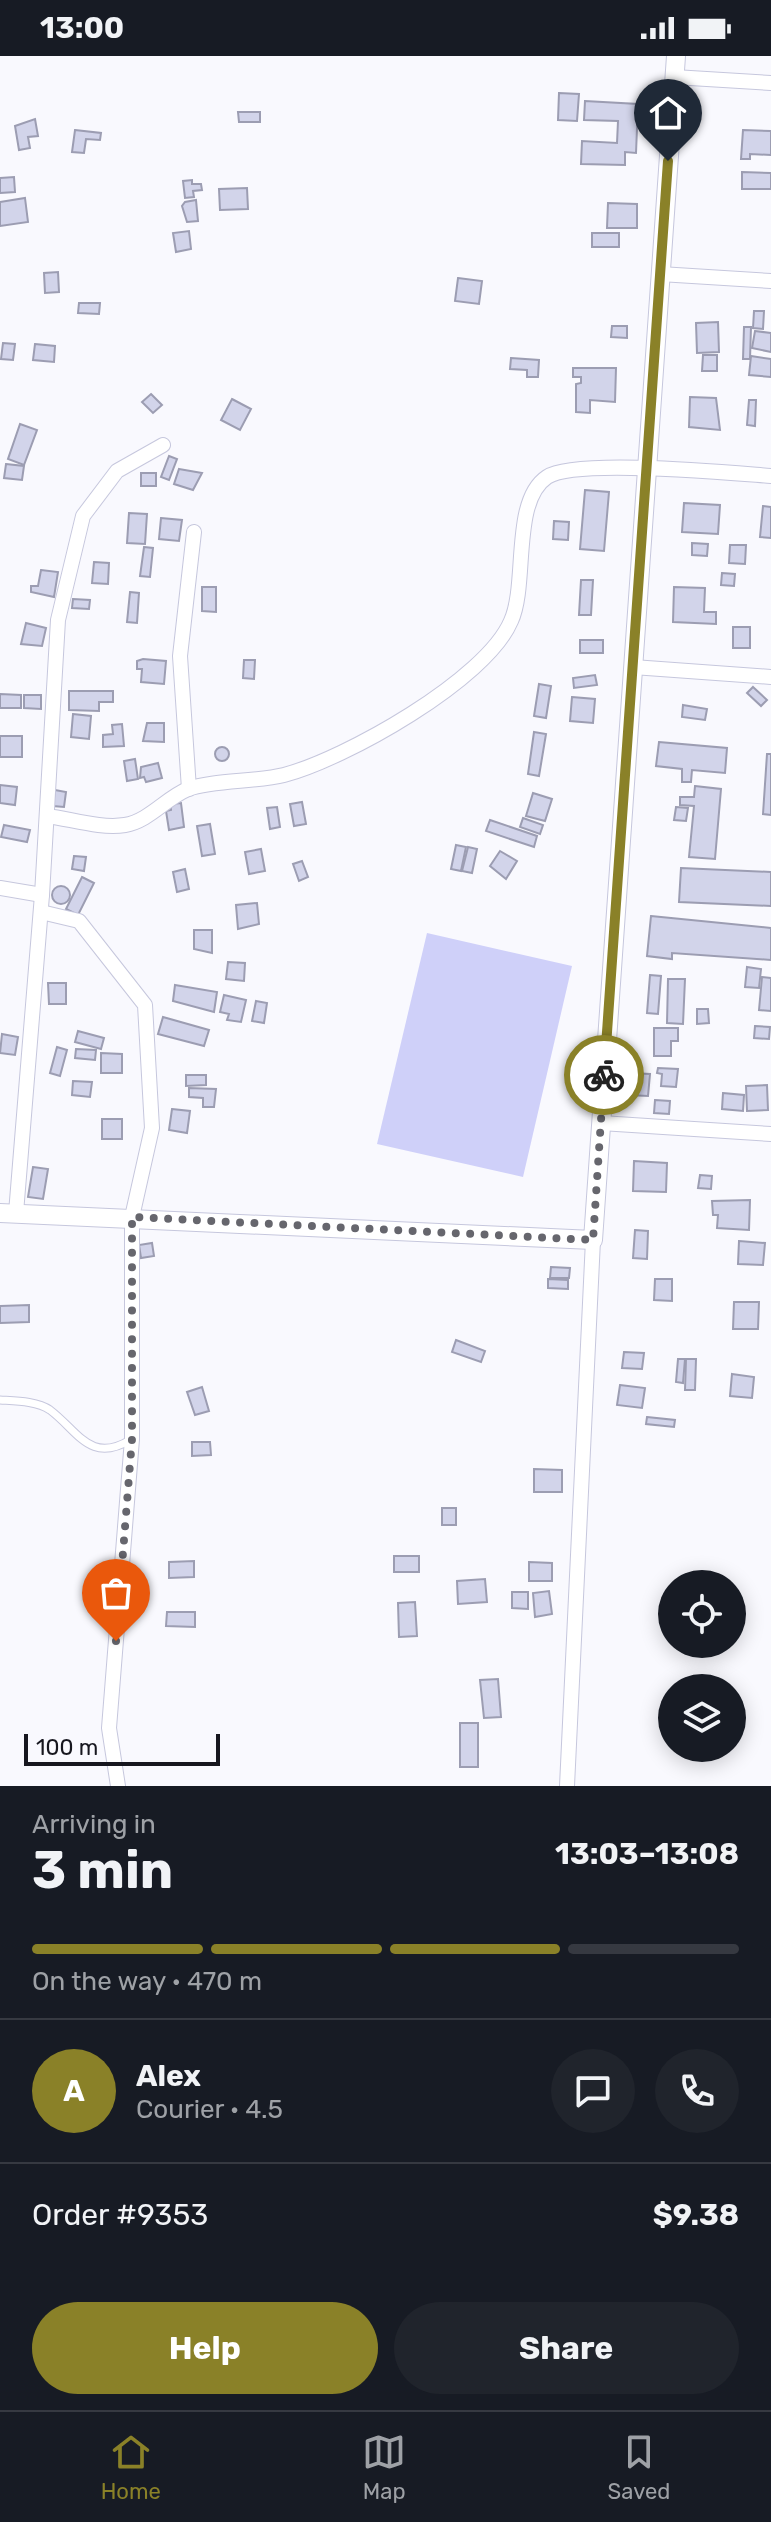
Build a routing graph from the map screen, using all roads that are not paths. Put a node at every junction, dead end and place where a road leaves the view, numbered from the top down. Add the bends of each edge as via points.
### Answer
1 (676, 56) edge
2 (674, 77) junction
3 (771, 83) edge
4 (660, 274) junction
5 (771, 281) edge
6 (163, 445) dead end
7 (647, 467) junction
8 (771, 476) edge
9 (194, 532) dead end
10 (633, 667) junction
11 (771, 677) edge
12 (189, 789) junction
13 (47, 816) junction
14 (0, 888) edge
15 (42, 895) junction
16 (41, 912) junction
17 (601, 1123) junction
18 (771, 1134) edge
19 (8, 1213) edge
20 (132, 1217) junction
21 (593, 1240) junction
22 (0, 1400) edge
23 (132, 1439) junction
24 (118, 1786) edge
25 (567, 1786) edge

1 - 2 street
2 - 3 street
2 - 4 street
4 - 5 street
4 - 7 street
6 - 13 street via 117,471 83,516 58,620
7 - 8 street
7 - 10 street
7 - 12 street via 555,473 539,486 526,519 511,622 478,666 456,684 306,768
9 - 12 street via 180,656
10 - 11 street
10 - 17 street
12 - 13 street via 126,825
13 - 15 street
14 - 15 street
15 - 16 street
16 - 19 street
16 - 20 street via 79,921 145,1005 152,1128
17 - 18 street
17 - 21 street
19 - 20 street
20 - 21 street
20 - 23 street
21 - 25 street
22 - 23 lane via 48,1408 91,1447 117,1448
23 - 24 street via 109,1728

